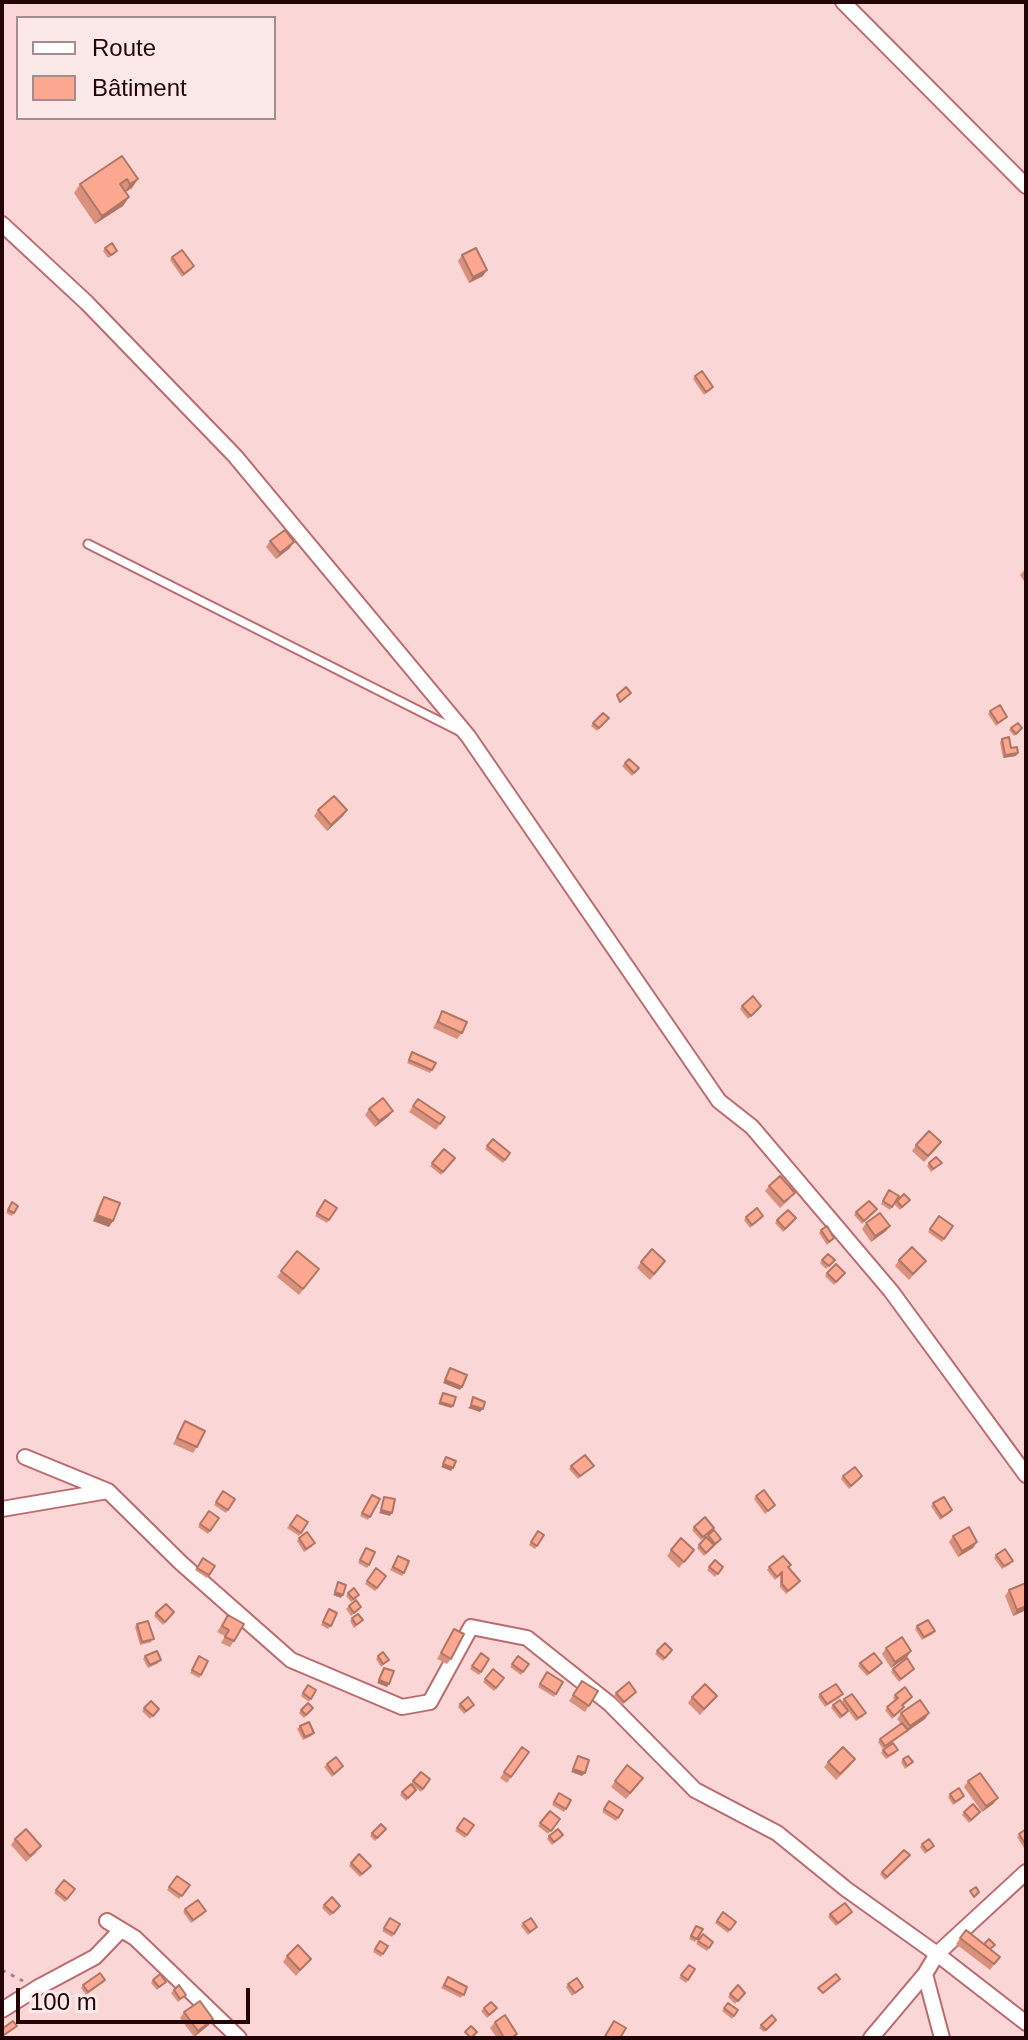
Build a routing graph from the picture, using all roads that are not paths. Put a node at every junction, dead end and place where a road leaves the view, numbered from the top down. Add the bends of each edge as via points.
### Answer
1 (843, 2) edge
2 (1026, 186) edge
3 (2, 224) edge
4 (88, 544) dead end
5 (468, 736) junction
6 (25, 1457) dead end
7 (1026, 1475) edge
8 (108, 1491) junction
9 (2, 1509) edge
10 (1026, 1872) edge
11 (107, 1921) dead end
12 (121, 1930) junction
13 (937, 1954) junction
14 (925, 1974) junction
15 (2, 2010) edge
16 (1026, 2023) edge
17 (239, 2038) edge
18 (871, 2038) edge
19 (942, 2038) edge

1 - 2 street
3 - 5 street via 235,456
4 - 5 lane
5 - 7 street via 719,1101 752,1127 891,1291
6 - 8 street
8 - 9 street
8 - 13 street via 291,1660 402,1707 430,1702 471,1627 527,1638 610,1704 695,1790 777,1833
10 - 13 street
11 - 12 street
12 - 15 street via 95,1957
12 - 17 street
13 - 14 street
13 - 16 street
14 - 18 street
14 - 19 street

